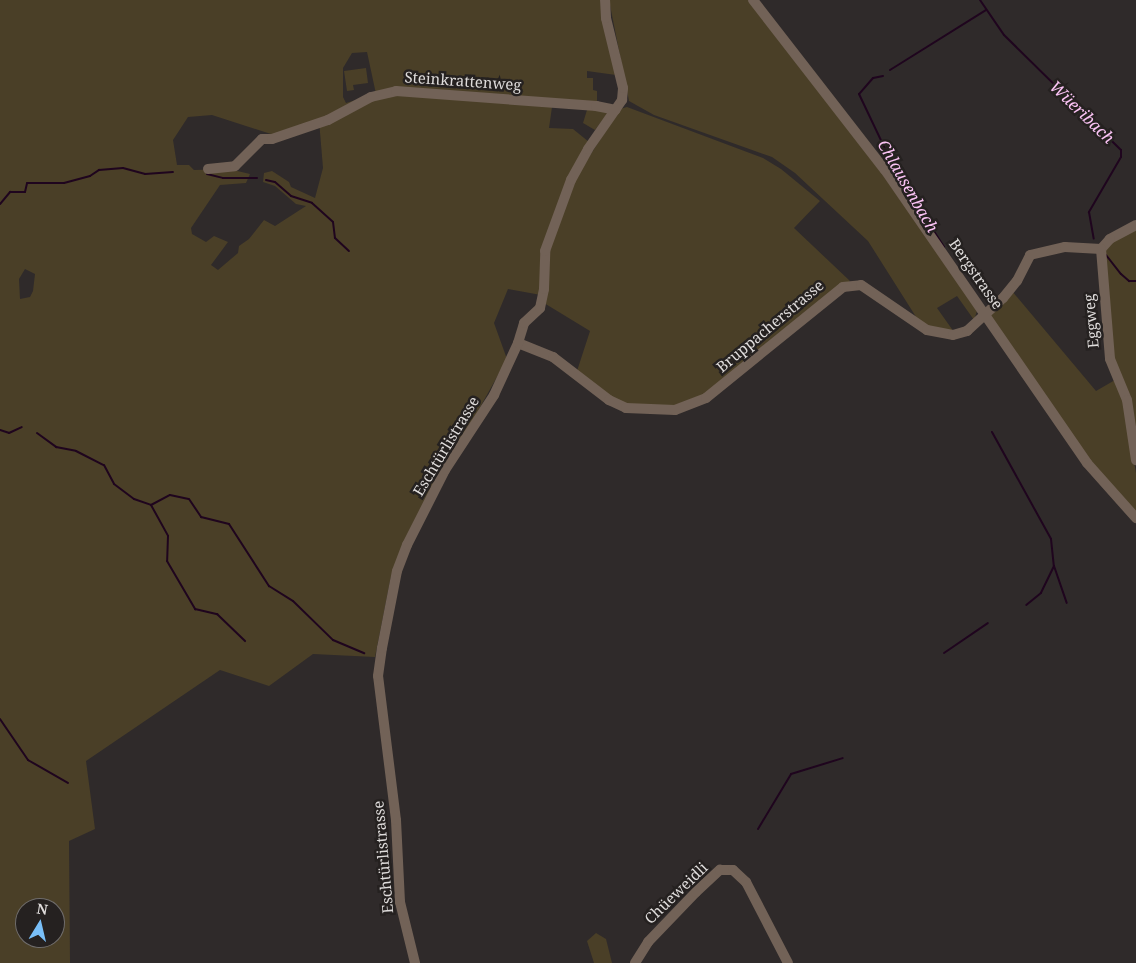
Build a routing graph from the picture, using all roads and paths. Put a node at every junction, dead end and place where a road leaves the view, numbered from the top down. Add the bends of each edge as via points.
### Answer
1 (605, 0) edge
2 (753, 0) edge
3 (616, 110) junction
4 (208, 169) dead end
5 (1136, 224) edge
6 (1101, 249) junction
7 (985, 314) junction
8 (518, 344) junction
9 (1136, 460) edge
10 (1136, 518) edge
11 (415, 963) edge
12 (635, 963) edge
13 (788, 963) edge

1 - 3 street, Eschtürlistrasse via 606,18 623,88 622,100
2 - 7 street, Bergstrasse via 885,170
3 - 4 street, Steinkrattenweg via 396,91 371,97 328,120 272,139 262,139 235,166
3 - 8 street, Eschtürlistrasse via 571,180 545,250 540,308 524,322
5 - 6 street via 1110,239
6 - 7 street, Bruppacherstrasse via 1065,247 1030,255 1013,287
6 - 9 street, Eggweg via 1110,359 1127,400
7 - 8 street, Bruppacherstrasse via 960,334 936,333 869,288 846,285 706,398 675,410 626,408 609,400 553,357
7 - 10 street, Bergstrasse via 1087,463
8 - 11 street, Eschtürlistrasse via 494,395 445,470 407,546 397,571 379,663 396,820 400,902
12 - 13 street, Chüeweidli via 648,942 696,892 720,870 733,870 746,882

